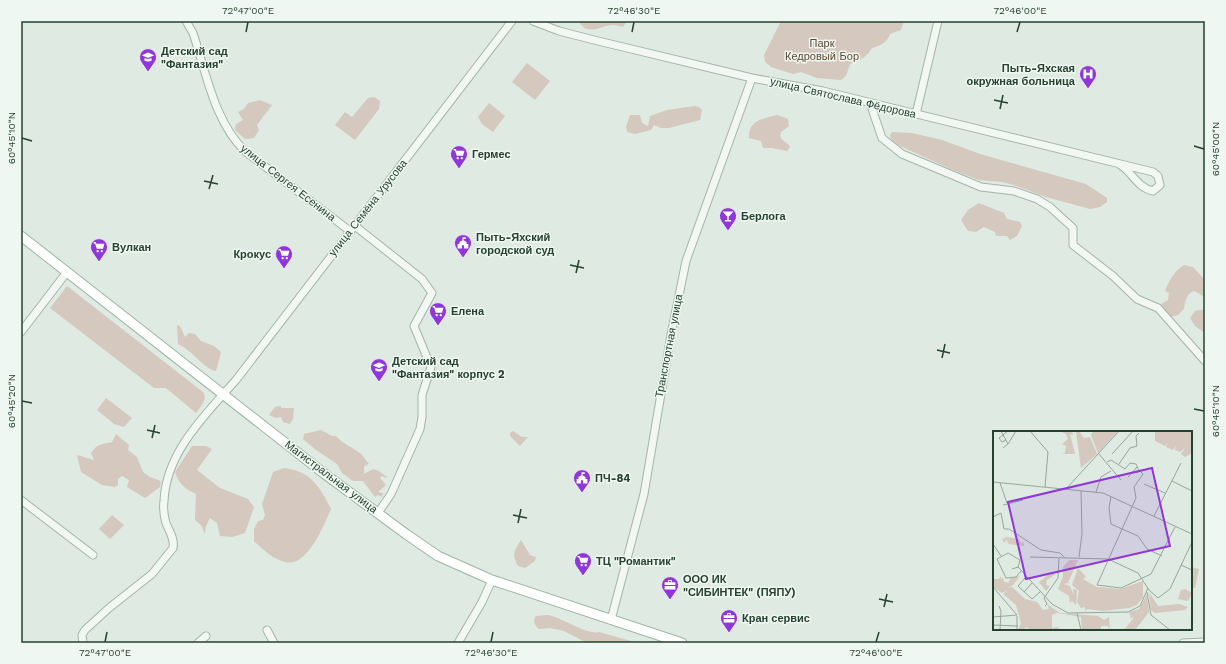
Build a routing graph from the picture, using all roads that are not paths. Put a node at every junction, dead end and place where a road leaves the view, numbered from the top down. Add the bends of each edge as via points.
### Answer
1 (186, 21) edge
2 (512, 21) edge
3 (533, 21) edge
4 (938, 21) edge
5 (752, 78) junction
6 (870, 102) junction
7 (916, 114) junction
8 (1119, 164) junction
9 (352, 228) junction
10 (21, 236) edge
11 (66, 272) junction
12 (21, 332) edge
13 (1205, 361) edge
14 (223, 395) junction
15 (21, 500) edge
16 (378, 513) junction
17 (93, 555) dead end
18 (492, 580) junction
19 (612, 620) junction
20 (267, 630) dead end
21 (206, 636) dead end
22 (1205, 642) edge
23 (83, 643) edge
24 (198, 643) edge
25 (274, 643) edge
26 (458, 643) edge
27 (682, 643) edge
28 (1183, 643) edge

1 - 9 street, улица Сергея Есенина via 193,33 221,117 231,137 246,152
2 - 9 street, улица Семёна Урусова
3 - 5 street, улица Святослава Фёдорова via 559,31
4 - 7 street
5 - 6 street, улица Святослава Фёдорова
5 - 19 street, Транспортная улица via 686,261 669,342 644,494
6 - 7 street, улица Святослава Фёдорова
6 - 13 street via 882,138 902,154 977,186 1014,191 1037,199 1050,207 1074,230 1073,245 1113,276 1137,299 1158,308
7 - 8 street, улица Святослава Фёдорова
8 - 8 street, улица Святослава Фёдорова via 1153,172 1158,176 1160,183 1157,189 1153,191 1139,184
9 - 14 street, улица Семёна Урусова
9 - 16 street, улица Сергея Есенина via 408,268 432,293 414,326 431,367 422,395 421,426 391,494
10 - 11 main road, Магистральная улица
11 - 12 street
11 - 14 main road, Магистральная улица
14 - 16 main road, Магистральная улица
14 - 23 street, улица Семёна Урусова via 199,422 179,452 170,472 164,508 173,548 152,574 85,630 82,635
15 - 17 street
16 - 18 main road, Магистральная улица via 438,556
18 - 19 main road, Магистральная улица
18 - 26 street
19 - 27 main road, Магистральная улица
20 - 25 street
21 - 24 street
22 - 28 street

